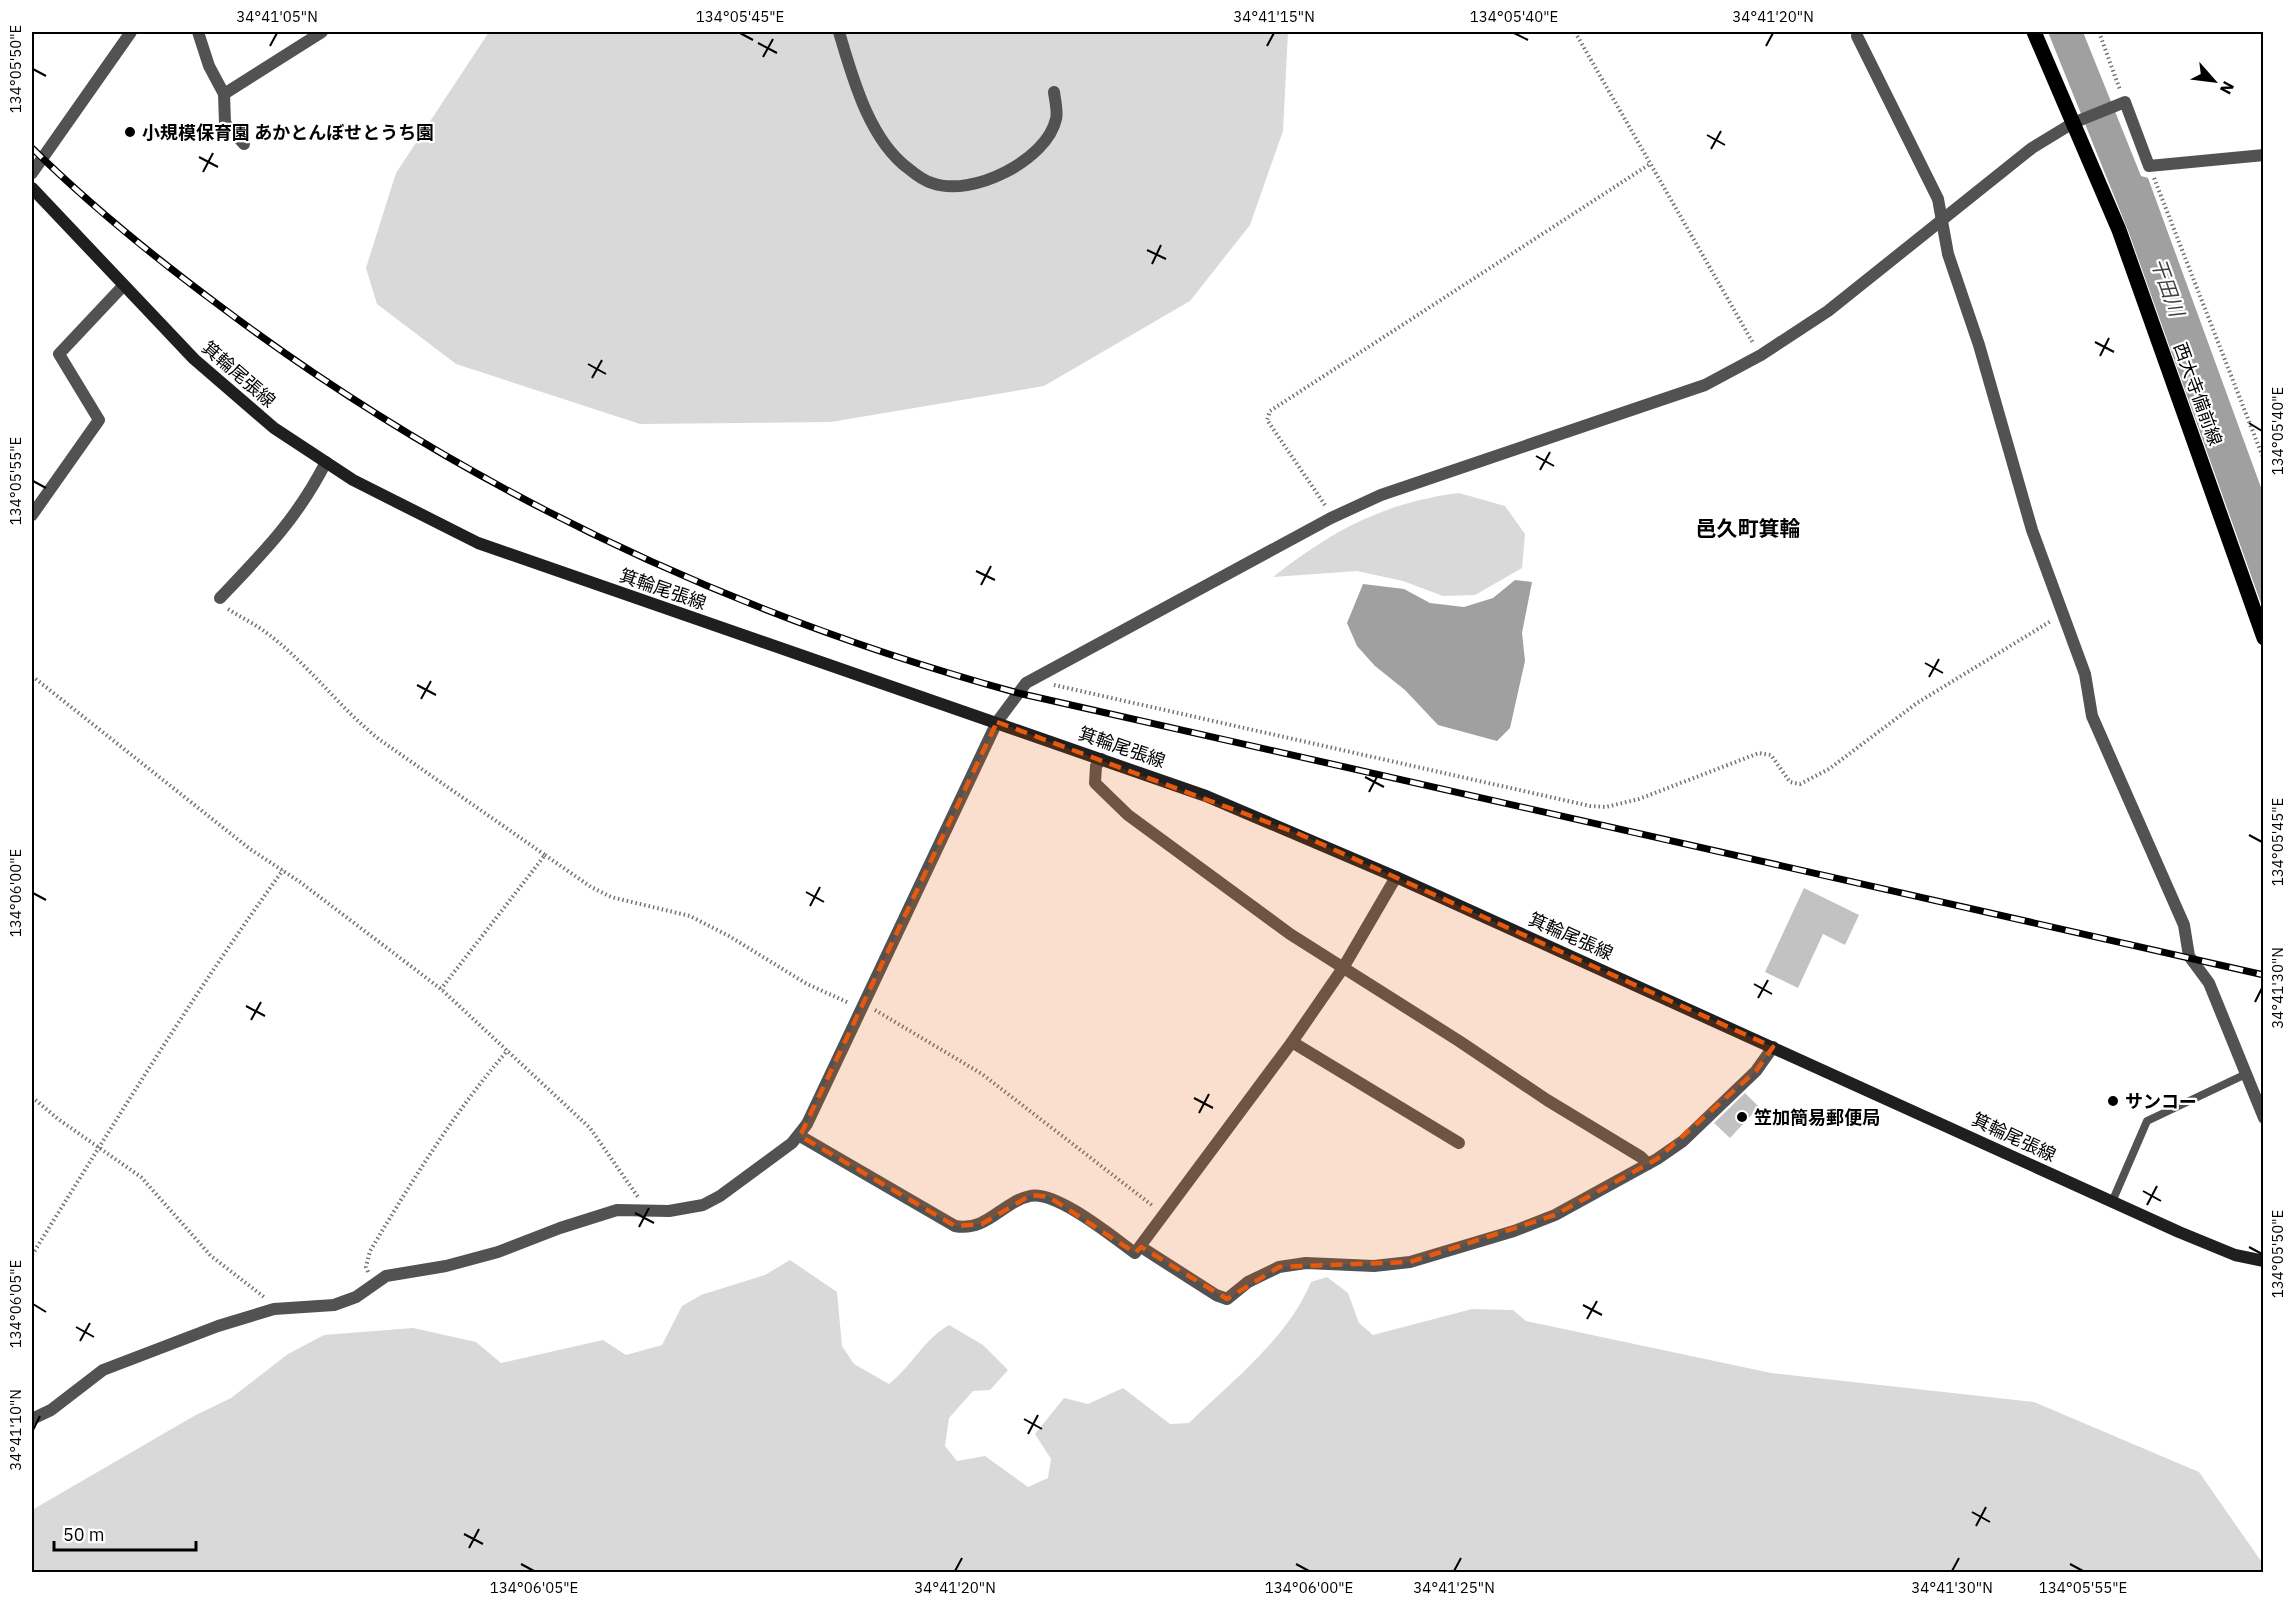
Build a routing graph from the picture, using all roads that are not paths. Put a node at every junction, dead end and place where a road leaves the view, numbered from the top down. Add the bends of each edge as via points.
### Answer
1 (131, 32) edge
2 (198, 32) edge
3 (322, 32) edge
4 (839, 32) edge
5 (2034, 32) edge
6 (1857, 36) dead end
7 (1054, 92) dead end
8 (224, 94) junction
9 (2077, 122) junction
10 (244, 144) dead end
11 (2264, 155) edge
12 (32, 173) edge
13 (32, 188) edge
14 (1942, 218) junction
15 (123, 286) junction
16 (326, 462) junction
17 (32, 515) edge
18 (220, 598) road end
19 (2264, 638) edge
20 (997, 722) junction
21 (1101, 759) junction
22 (1396, 877) junction
23 (1343, 968) junction
24 (1292, 1042) junction
25 (1773, 1047) junction
26 (2246, 1074) junction
27 (2264, 1118) edge
28 (800, 1136) junction
29 (1459, 1143) dead end
30 (1648, 1164) junction
31 (2112, 1202) junction
32 (1141, 1247) junction
33 (2264, 1261) edge
34 (32, 1419) edge

1 - 12 street
2 - 8 street via 209,66
3 - 8 street
4 - 7 street via 860,101 883,139 907,168 933,184 977,185 1006,172 1045,144 1057,118
5 - 9 main road, 西大寺備前線
6 - 14 street via 1938,199
8 - 10 street via 225,123
9 - 11 street via 2122,103 2149,166
9 - 14 street via 2032,148
9 - 19 main road, 西大寺備前線
13 - 15 main road, 箕輪尾張線
14 - 20 street via 1828,310 1761,356 1705,385 1380,495 1331,518 1026,683
14 - 26 street via 1948,254 1979,345 2032,530 2085,674 2092,716 2184,926 2188,956 2209,983
15 - 16 main road, 箕輪尾張線 via 194,359 274,428
15 - 17 street via 59,354 99,420
16 - 18 street via 302,506
16 - 20 main road, 箕輪尾張線 via 353,480 478,543
20 - 21 main road, 箕輪尾張線
20 - 28 street
21 - 22 main road, 箕輪尾張線 via 1216,800
21 - 23 street via 1096,766 1095,783 1128,815 1290,934
22 - 23 street
22 - 25 main road, 箕輪尾張線
23 - 24 street
23 - 30 street
24 - 29 street
24 - 32 street
25 - 30 street via 1756,1071 1683,1141
25 - 31 main road, 箕輪尾張線
26 - 27 street
26 - 31 lane via 2147,1121
28 - 32 street via 955,1226 982,1224 1031,1195 1048,1197 1079,1214 1135,1253
28 - 34 street via 703,1205 669,1211 617,1210 498,1252 386,1276 356,1297 334,1305 274,1309 218,1326 103,1370 51,1410
30 - 32 street via 1555,1215 1514,1231 1410,1262 1279,1267 1248,1282 1227,1299
31 - 33 main road, 箕輪尾張線 via 2235,1255

